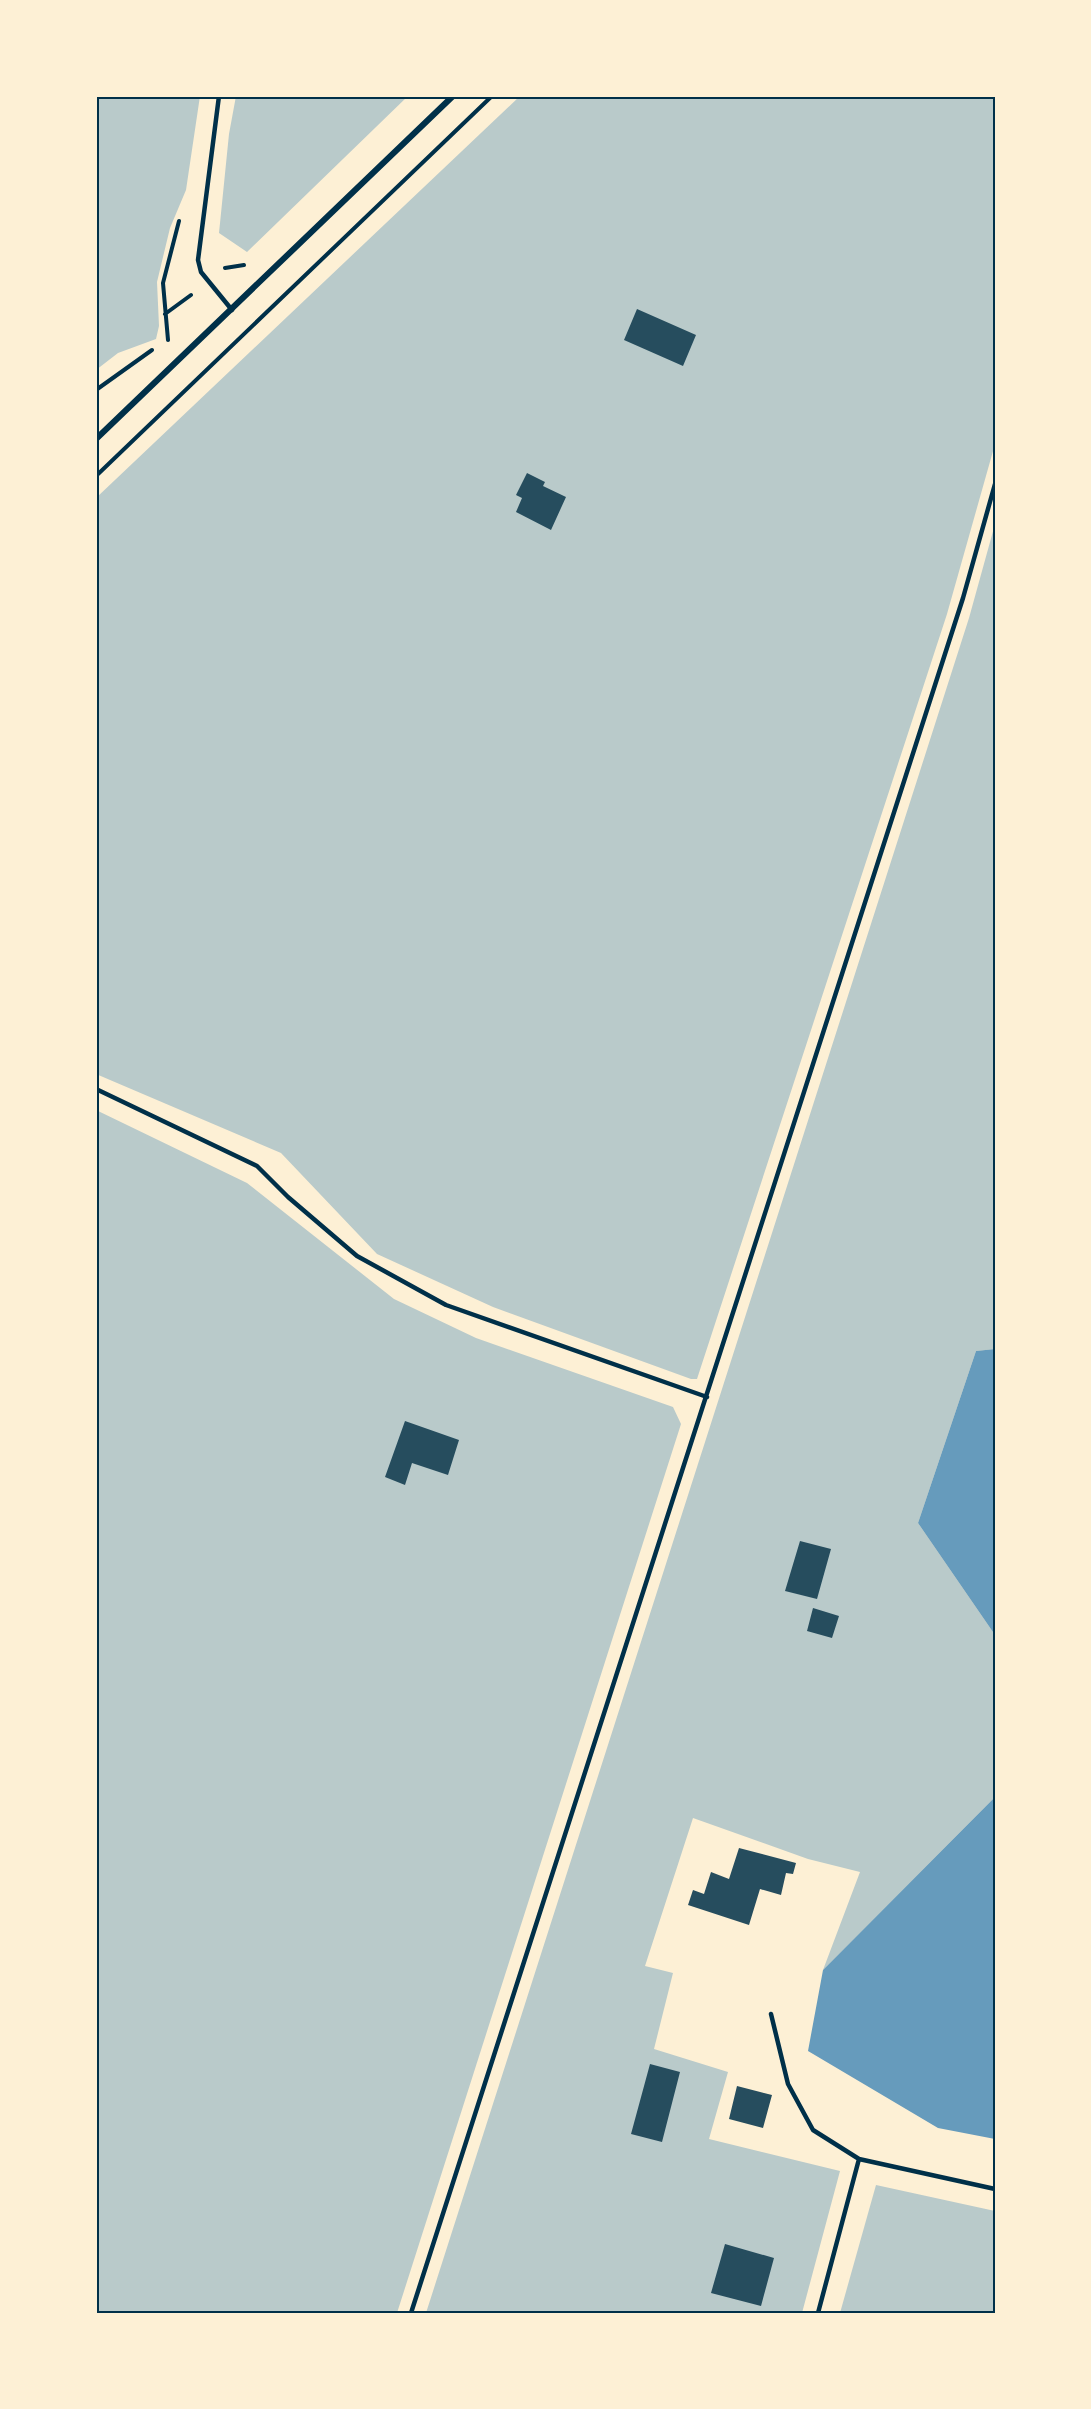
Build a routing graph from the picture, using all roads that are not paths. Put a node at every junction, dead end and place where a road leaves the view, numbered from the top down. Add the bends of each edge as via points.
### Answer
1 (219, 96) edge
2 (453, 96) edge
3 (232, 310) junction
4 (96, 439) edge
5 (995, 484) edge
6 (96, 1089) edge
7 (707, 1397) junction
8 (771, 2014) dead end
9 (859, 2159) junction
10 (995, 2189) edge
11 (411, 2313) edge
12 (818, 2313) edge

1 - 3 lane via 198,260 201,272
2 - 3 street
3 - 4 street
5 - 7 lane via 963,598
6 - 7 lane via 257,1166 357,1256 446,1305
7 - 11 lane
8 - 9 lane via 788,2084 813,2130
9 - 10 lane
9 - 12 lane

